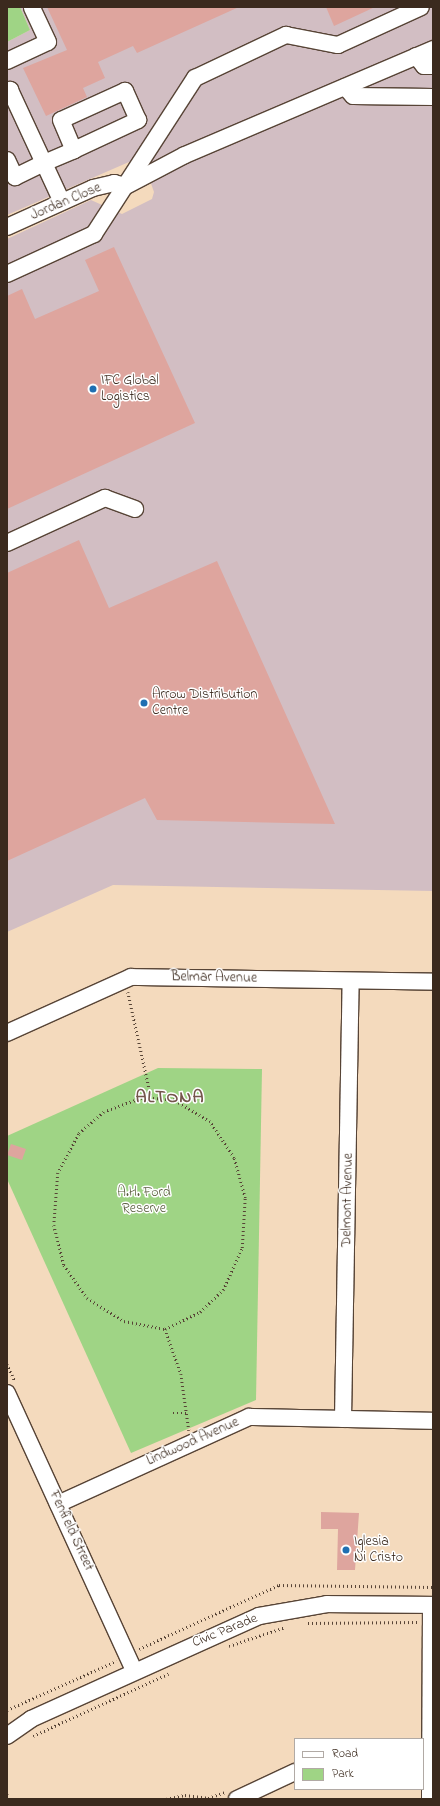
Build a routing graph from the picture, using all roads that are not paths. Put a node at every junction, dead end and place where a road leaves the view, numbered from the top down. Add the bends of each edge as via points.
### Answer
1 (32, 7) edge
2 (421, 7) edge
3 (433, 49) edge
4 (416, 56) junction
5 (7, 61) edge
6 (433, 66) edge
7 (345, 87) junction
8 (7, 92) edge
9 (433, 97) edge
10 (74, 150) junction
11 (7, 160) edge
12 (44, 163) junction
13 (126, 186) junction
14 (62, 202) junction
15 (7, 226) edge
16 (7, 274) edge
17 (134, 509) dead end
18 (7, 543) edge
19 (352, 981) junction
20 (433, 982) edge
21 (7, 1033) edge
22 (7, 1393) edge
23 (344, 1419) junction
24 (433, 1421) edge
25 (58, 1504) junction
26 (432, 1605) edge
27 (134, 1670) junction
28 (31, 1719) junction
29 (7, 1725) edge
30 (7, 1736) edge
31 (427, 1763) edge
32 (294, 1772) edge
33 (236, 1799) edge
34 (430, 1799) edge

1 - 5 street via 48,42
2 - 13 street via 338,45 286,35 195,78
3 - 4 street
4 - 6 street via 424,66
4 - 7 street
7 - 9 street via 353,96
7 - 13 street via 185,155
8 - 12 street via 10,90
10 - 10 street via 60,120 124,91 138,120
10 - 12 street
11 - 12 street via 14,177
12 - 14 street
13 - 14 street, Jordan Close via 102,185
13 - 16 street via 94,234
14 - 15 street, Jordan Close
17 - 18 street via 105,498
19 - 20 street, Belmar Avenue
19 - 21 street, Belmar Avenue via 131,977
19 - 23 street, Delmont Avenue
22 - 25 street, Fenfield Street
23 - 24 street, Lindwood Avenue
23 - 25 street, Lindwood Avenue via 249,1417
25 - 27 street, Fenfield Street
26 - 27 street, Civic Parade via 332,1604 276,1611 229,1627
26 - 31 street
27 - 28 street, Civic Parade
28 - 29 street, Civic Parade
28 - 30 street, Civic Parade
31 - 34 street
32 - 33 street

